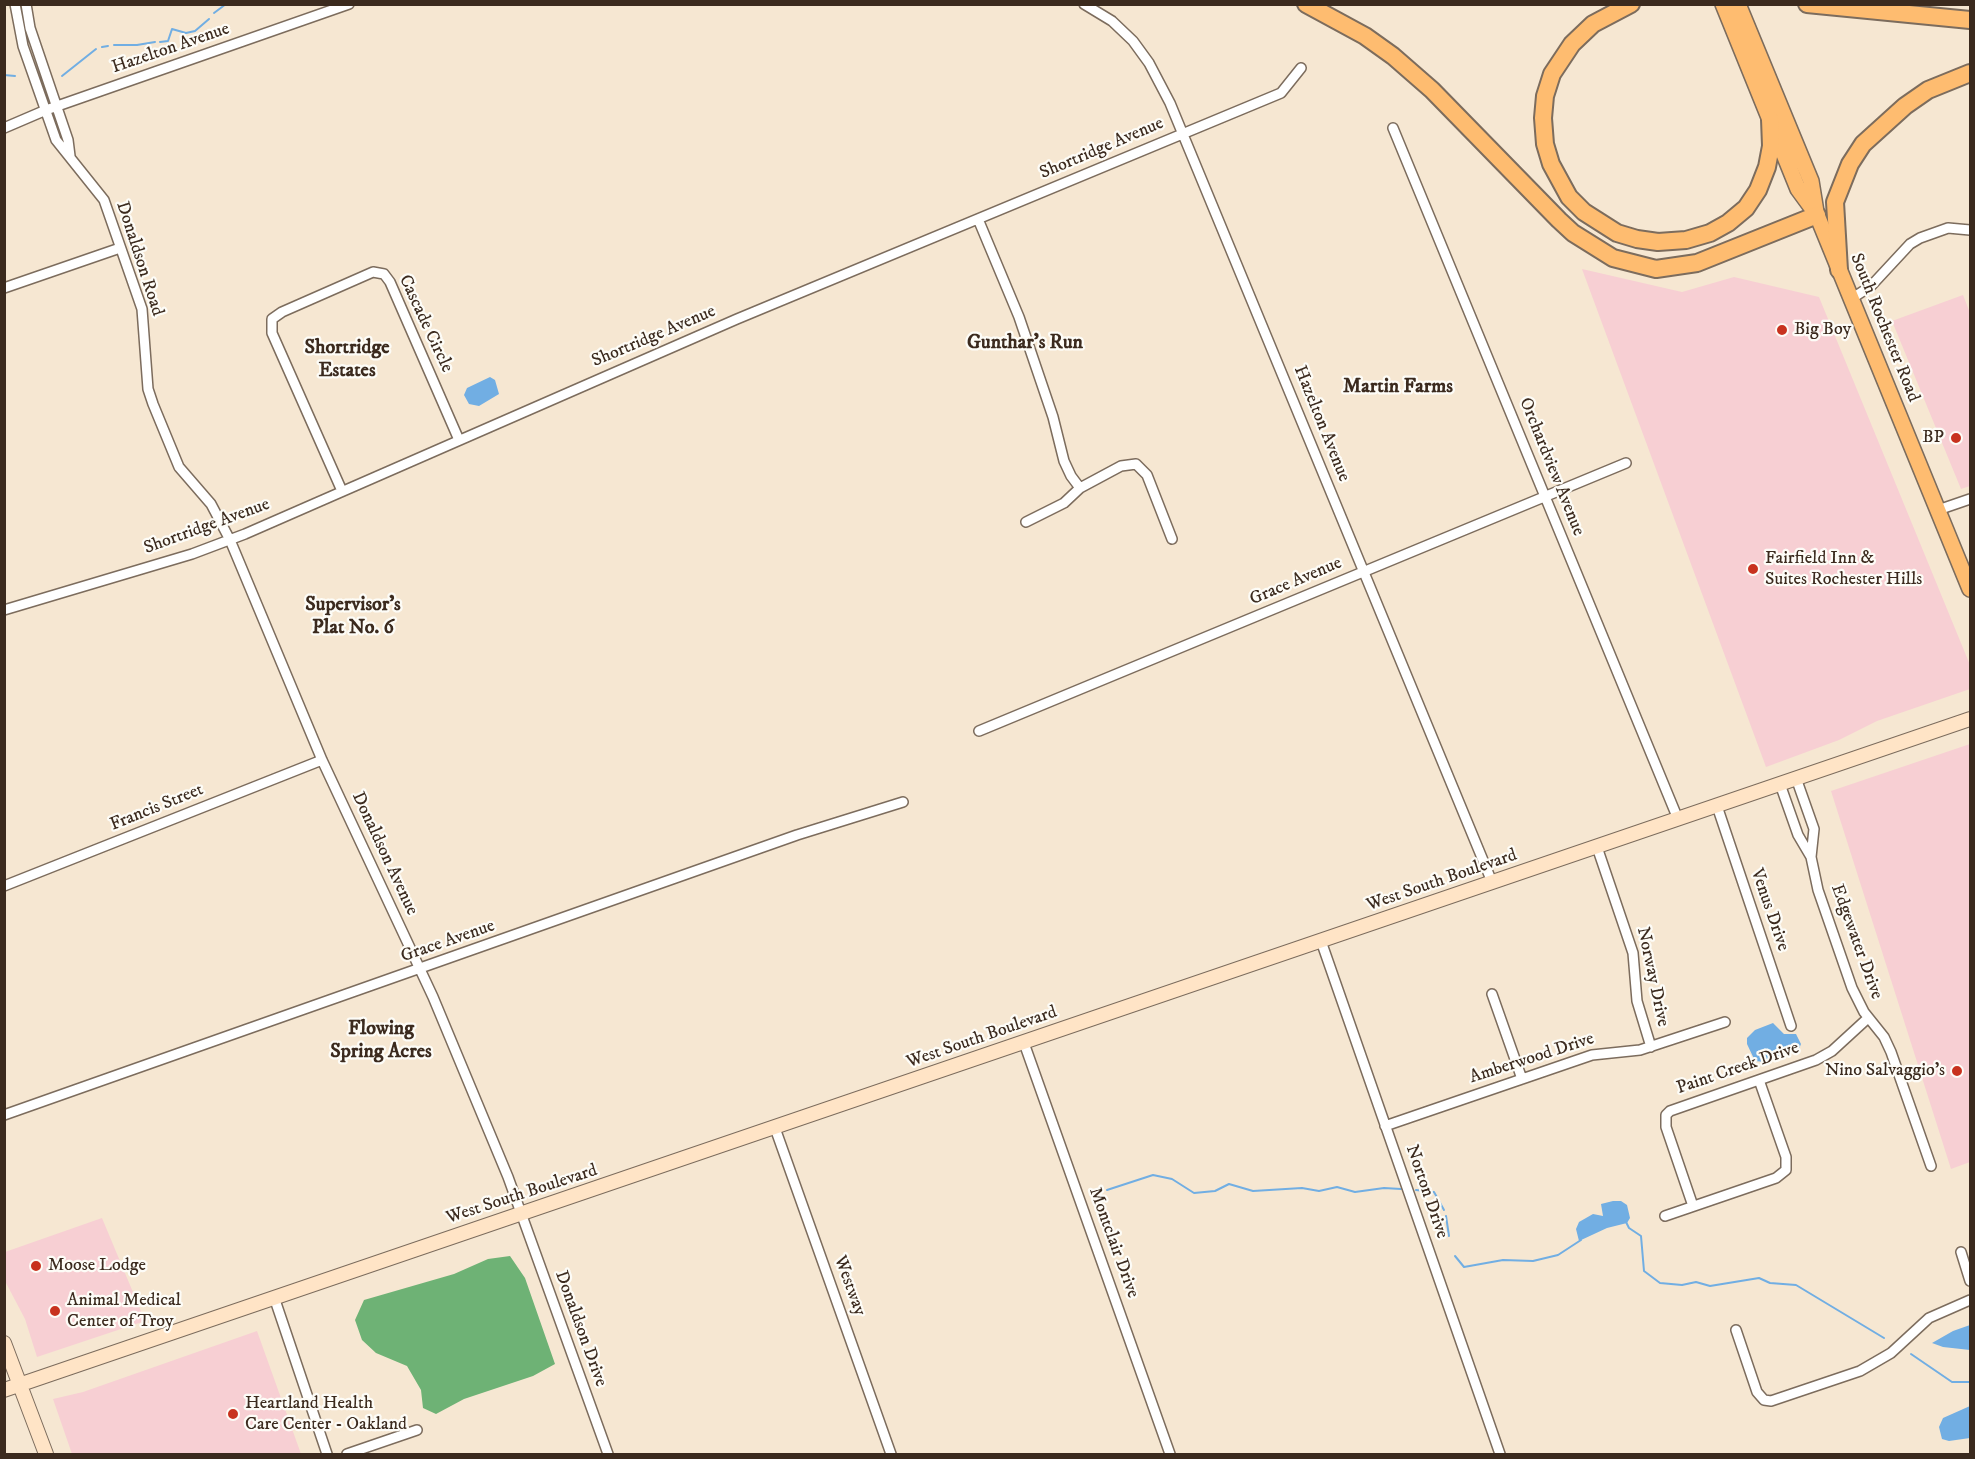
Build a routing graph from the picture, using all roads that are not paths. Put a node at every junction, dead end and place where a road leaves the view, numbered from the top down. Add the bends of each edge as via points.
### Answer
1 (15, 4) edge
2 (26, 4) edge
3 (349, 4) edge
4 (1084, 4) edge
5 (1306, 4) edge
6 (1631, 4) edge
7 (1724, 4) edge
8 (1738, 4) edge
9 (1808, 4) edge
10 (28, 20) junction
11 (1971, 20) edge
12 (17, 22) junction
13 (1745, 39) junction
14 (1301, 68) dead end
15 (1971, 73) edge
16 (57, 106) junction
17 (46, 110) junction
18 (1770, 119) junction
19 (4, 128) edge
20 (1393, 128) dead end
21 (1183, 134) junction
22 (70, 156) junction
23 (1817, 214) junction
24 (978, 219) junction
25 (1971, 230) edge
26 (120, 248) junction
27 (1839, 270) junction
28 (4, 288) edge
29 (1851, 299) junction
30 (459, 440) junction
31 (1626, 462) dead end
32 (1080, 488) junction
33 (342, 491) junction
34 (1545, 497) junction
35 (1971, 499) edge
36 (1938, 510) junction
37 (1026, 522) dead end
38 (1172, 539) dead end
39 (230, 540) junction
40 (1364, 572) junction
41 (1971, 589) edge
42 (4, 609) edge
43 (1971, 719) edge
44 (979, 731) dead end
45 (322, 760) junction
46 (1796, 778) junction
47 (1780, 784) junction
48 (903, 802) dead end
49 (1717, 806) junction
50 (1678, 819) junction
51 (1597, 847) junction
52 (1811, 857) junction
53 (1492, 882) junction
54 (4, 886) edge
55 (1321, 941) junction
56 (421, 970) junction
57 (1492, 994) dead end
58 (1868, 1018) junction
59 (1725, 1022) dead end
60 (1791, 1026) dead end
61 (1024, 1043) junction
62 (1651, 1047) junction
63 (1522, 1079) junction
64 (1759, 1080) junction
65 (4, 1115) edge
66 (1385, 1126) junction
67 (775, 1128) junction
68 (1931, 1166) dead end
69 (1693, 1206) junction
70 (522, 1215) junction
71 (1665, 1216) dead end
72 (1961, 1252) dead end
73 (1971, 1281) edge
74 (274, 1297) junction
75 (1971, 1300) edge
76 (1736, 1329) dead end
77 (4, 1343) edge
78 (21, 1384) junction
79 (4, 1390) edge
80 (417, 1430) dead end
81 (46, 1455) edge
82 (327, 1455) edge
83 (347, 1455) edge
84 (608, 1455) edge
85 (891, 1455) edge
86 (1170, 1455) edge
87 (1500, 1455) edge

1 - 12 street, Donaldson Road
2 - 10 street, Donaldson Road
3 - 16 street, Hazelton Avenue
4 - 21 street, Hazelton Avenue via 1112,21 1142,52
5 - 23 highway via 1393,56 1432,90 1559,220 1613,258 1656,269 1697,263
6 - 18 highway via 1593,24 1572,44 1552,74 1545,96 1545,144 1551,164 1569,197 1584,213 1617,233 1637,239 1686,240 1710,233 1746,208 1758,190 1767,167
7 - 13 main road, South Rochester Road
8 - 13 main road, South Rochester Road
9 - 11 highway
10 - 12 street
10 - 16 street, Donaldson Road
12 - 17 street, Donaldson Road
13 - 18 main road, South Rochester Road
13 - 23 main road, South Rochester Road via 1810,181
14 - 21 street, Shortridge Avenue via 1281,93
15 - 27 highway via 1928,90 1863,144 1850,164 1835,202
16 - 17 street, Hazelton Avenue
16 - 22 street, Donaldson Road
17 - 19 street, Hazelton Avenue
17 - 22 street, Donaldson Road via 56,140
18 - 23 main road, South Rochester Road via 1798,189
20 - 34 street, Orchardview Avenue
21 - 24 street, Shortridge Avenue
21 - 40 street, Hazelton Avenue
22 - 26 street, Donaldson Road via 104,200
23 - 27 main road, South Rochester Road
24 - 30 street, Shortridge Avenue
24 - 32 street via 1021,323 1064,461
25 - 29 street via 1948,228 1920,238 1871,286
26 - 28 street
26 - 39 street, Donaldson Road via 142,309 148,389 153,404 179,466 211,504
27 - 29 main road, South Rochester Road
29 - 36 main road, South Rochester Road
30 - 33 street, Shortridge Avenue
30 - 33 street, Cascade Circle via 384,274 373,272 292,307 276,315 271,326
31 - 34 street, Grace Avenue
32 - 37 street via 1064,503
32 - 38 street via 1121,466 1136,464 1147,475
33 - 39 street, Shortridge Avenue
34 - 40 street, Grace Avenue
34 - 50 street, Orchardview Avenue
35 - 36 street
36 - 41 main road, South Rochester Road
39 - 42 street, Shortridge Avenue
39 - 45 street, Donaldson Avenue
40 - 44 street, Grace Avenue
40 - 53 street, Hazelton Avenue
43 - 46 street, West South Boulevard
45 - 54 street, Francis Street
45 - 56 street, Donaldson Avenue
46 - 47 street, West South Boulevard
46 - 52 street, Edgewater Drive via 1814,829
47 - 49 street, West South Boulevard
47 - 52 street, Edgewater Drive via 1798,835
48 - 56 street, Grace Avenue via 797,835
49 - 50 street, West South Boulevard
49 - 60 street, Venus Drive
50 - 51 street, West South Boulevard
51 - 53 street, West South Boulevard
51 - 62 street, Norway Drive via 1633,953 1637,1001
52 - 58 street, Edgewater Drive via 1818,890 1852,988
53 - 55 street, West South Boulevard
55 - 61 street, West South Boulevard
55 - 66 street, Norton Drive
56 - 65 street, Grace Avenue
56 - 70 street, Donaldson Avenue
57 - 63 street
58 - 64 street, Paint Creek Drive via 1826,1055
58 - 68 street, Edgewater Drive via 1891,1052
59 - 62 street, Amberwood Drive
61 - 67 street, West South Boulevard
61 - 86 street, Montclair Drive
62 - 63 street, Amberwood Drive via 1596,1054
63 - 66 street, Amberwood Drive
64 - 69 street via 1786,1157 1786,1170 1776,1178
64 - 69 street, Paint Creek Drive via 1676,1108 1666,1115 1666,1127
66 - 87 street, Norton Drive
67 - 70 street, West South Boulevard
67 - 85 street, Westway
69 - 71 street
70 - 74 street, West South Boulevard
70 - 84 street, Donaldson Drive
72 - 73 street
74 - 78 street, West South Boulevard
74 - 82 street
75 - 76 street via 1929,1318 1891,1353 1860,1371 1771,1401 1757,1392
77 - 78 street
78 - 79 street, West South Boulevard
78 - 81 street
80 - 83 street

